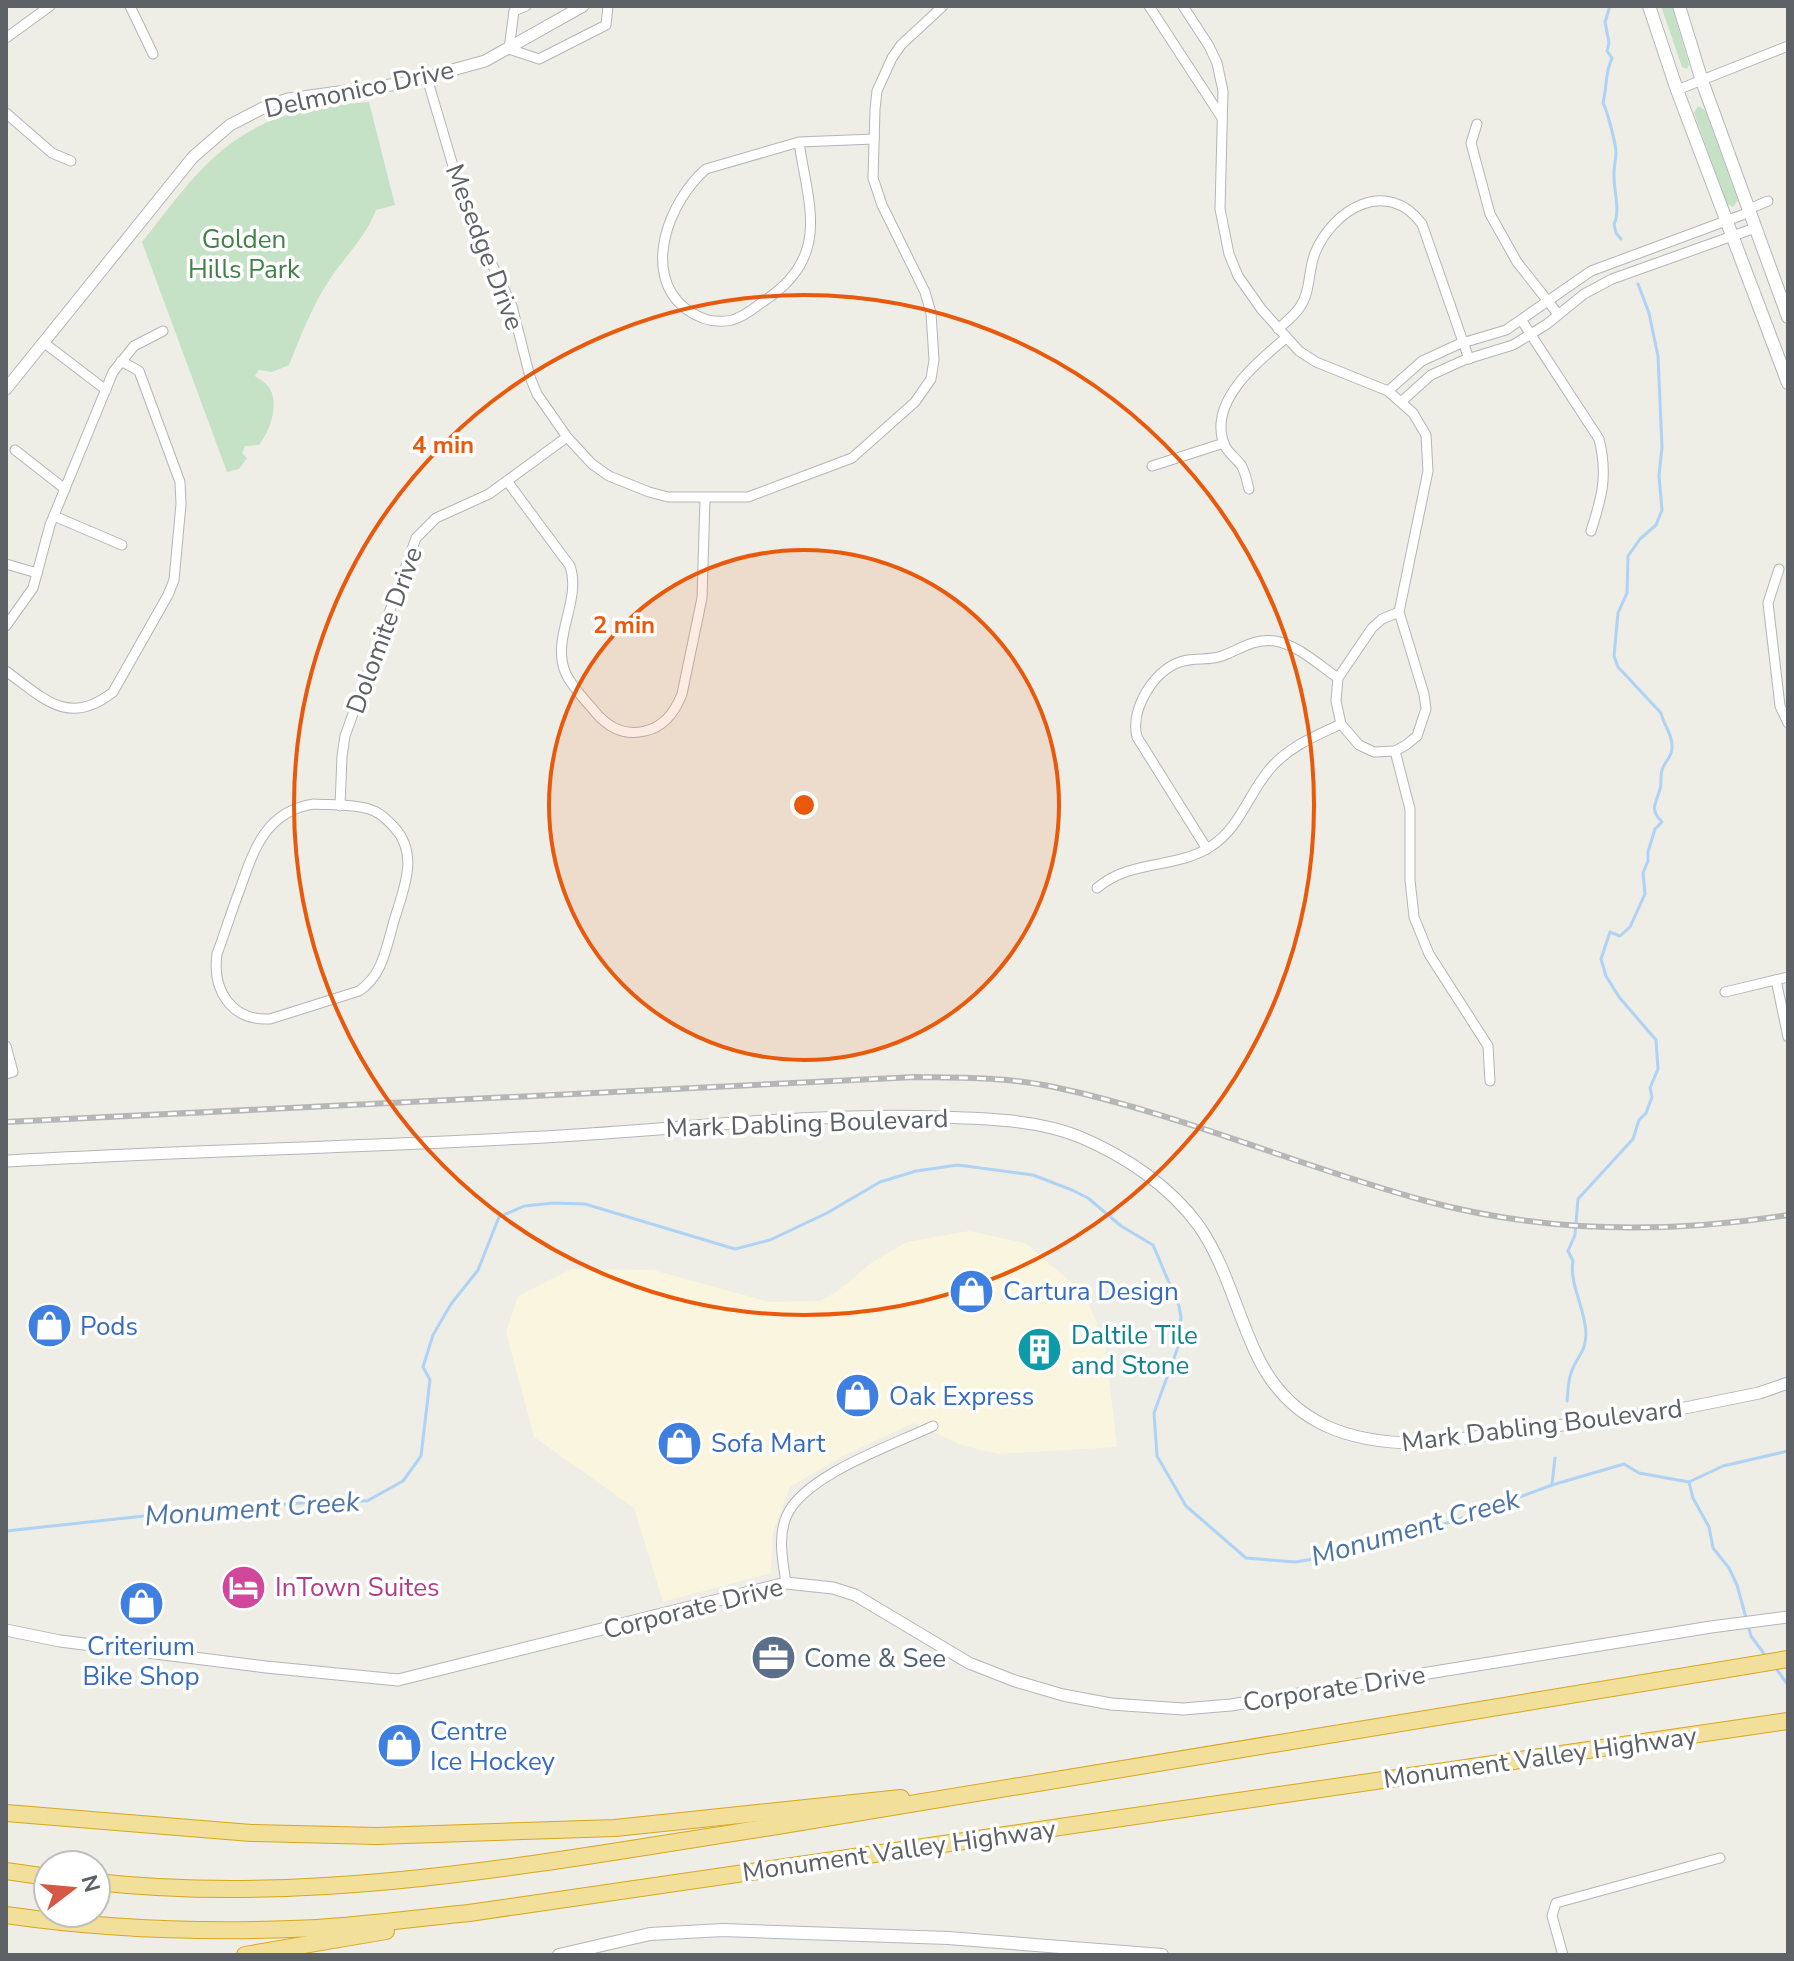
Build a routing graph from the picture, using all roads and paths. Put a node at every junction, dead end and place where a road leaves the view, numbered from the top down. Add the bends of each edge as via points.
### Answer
1 (50, 6) edge
2 (130, 6) edge
3 (526, 6) edge
4 (583, 6) edge
5 (608, 6) edge
6 (943, 6) edge
7 (1149, 6) edge
8 (1183, 6) edge
9 (1649, 6) edge
10 (1679, 6) edge
11 (6, 38) edge
12 (1788, 46) edge
13 (509, 49) junction
14 (153, 54) dead end
15 (427, 78) junction
16 (1702, 81) junction
17 (1677, 90) junction
18 (6, 113) edge
19 (1222, 118) junction
20 (1477, 124) dead end
21 (874, 139) junction
22 (799, 142) junction
23 (71, 161) dead end
24 (1768, 201) dead end
25 (1749, 211) junction
26 (1726, 221) junction
27 (1755, 228) junction
28 (1732, 237) junction
29 (1547, 301) junction
30 (1558, 314) junction
31 (1788, 317) edge
32 (1522, 321) junction
33 (1278, 329) junction
34 (163, 331) dead end
35 (1531, 335) junction
36 (1286, 338) junction
37 (43, 342) junction
38 (1464, 343) junction
39 (1469, 359) junction
40 (121, 361) junction
41 (1788, 383) edge
42 (6, 389) edge
43 (106, 390) junction
44 (1388, 391) junction
45 (1402, 401) junction
46 (567, 437) junction
47 (1224, 443) junction
48 (15, 450) dead end
49 (1152, 466) dead end
50 (507, 481) junction
51 (65, 489) junction
52 (1249, 489) dead end
53 (705, 499) junction
54 (54, 516) junction
55 (1591, 531) dead end
56 (122, 545) dead end
57 (6, 564) edge
58 (1779, 569) dead end
59 (37, 573) junction
60 (1399, 612) junction
61 (6, 626) edge
62 (6, 671) edge
63 (1338, 678) junction
64 (1788, 723) edge
65 (1341, 724) junction
66 (1395, 751) junction
67 (340, 806) junction
68 (1207, 849) junction
69 (1097, 888) dead end
70 (1788, 977) edge
71 (1776, 980) junction
72 (1725, 992) dead end
73 (1788, 1037) edge
74 (6, 1046) edge
75 (6, 1074) edge
76 (1490, 1081) dead end
77 (6, 1161) edge
78 (1788, 1383) edge
79 (933, 1426) dead end
80 (786, 1583) junction
81 (1786, 1617) edge
82 (6, 1630) edge
83 (1788, 1659) edge
84 (1788, 1721) edge
85 (943, 1800) junction
86 (6, 1813) edge
87 (1720, 1858) dead end
88 (6, 1871) edge
89 (32, 1875) edge
90 (112, 1883) edge
91 (510, 1908) junction
92 (6, 1915) edge
93 (245, 1955) edge
94 (559, 1955) edge
95 (1162, 1955) edge
96 (1563, 1955) edge

1 - 11 street
2 - 14 street
3 - 13 street via 514,11
4 - 13 street, Delmonico Drive
5 - 13 street via 606,25 539,59
6 - 21 street, Mesedge Drive via 892,58 877,91
7 - 19 street
8 - 19 street via 1217,63
9 - 17 main road
10 - 16 main road
12 - 16 street
13 - 15 street, Delmonico Drive
15 - 37 street, Delmonico Drive via 288,99 247,114 212,137
15 - 46 street, Mesedge Drive via 466,210 512,306 530,377
16 - 17 street
16 - 25 main road
17 - 26 main road
18 - 23 street via 52,153
19 - 33 street via 1223,232 1238,276
20 - 29 street via 1471,143 1490,214
21 - 22 street
21 - 53 street, Mesedge Drive via 877,192 931,313 931,379 915,402 852,458 748,497
22 - 22 street via 810,220 803,262 778,291 744,315 704,320 679,303 669,287 664,253 670,217 706,169
24 - 25 street
25 - 26 street
25 - 27 main road
26 - 28 main road
26 - 29 street via 1591,271
27 - 28 street
27 - 31 main road
28 - 30 street via 1612,279
28 - 41 main road
29 - 30 street
29 - 32 street
30 - 35 street
32 - 35 street
32 - 38 street
33 - 36 street
33 - 38 street via 1301,306 1314,254 1324,237 1343,214 1375,200 1409,210 1422,224
34 - 40 street via 144,339
35 - 39 street
35 - 55 street via 1599,439 1604,489
36 - 44 street via 1316,362
36 - 47 street via 1248,372 1228,402
37 - 42 street, Delmonico Drive
37 - 43 street
38 - 39 street
38 - 44 street via 1422,361
39 - 45 street via 1431,375
40 - 43 street
40 - 62 street via 139,371 180,482 174,580 113,692 102,701 89,708 63,708
43 - 51 street
44 - 45 street
45 - 60 street via 1421,424 1429,449
46 - 50 street, Dolomite Drive
46 - 53 street, Mesedge Drive via 592,464 630,486 668,497
47 - 49 street
47 - 52 street via 1241,465
48 - 51 street
50 - 53 street via 574,577 562,647 565,671 605,723 632,733 658,726 682,694 703,589
50 - 67 street, Dolomite Drive via 436,518 416,538 345,736
51 - 54 street
54 - 56 street
54 - 59 street
57 - 59 street
58 - 64 street via 1768,603 1780,706
59 - 61 street via 33,588
60 - 63 street via 1372,628
60 - 66 street via 1426,709 1417,736
63 - 65 street
63 - 68 street via 1291,646 1258,641 1214,659 1174,664 1142,698 1135,721 1137,737
65 - 66 street via 1359,745 1374,752
65 - 68 street via 1280,759 1237,822
66 - 76 street via 1410,809 1414,917 1429,954 1488,1046
67 - 67 street via 314,804 290,811 255,846 215,971 223,998 244,1015 270,1019 359,991 381,966 409,871 406,846 378,813
68 - 69 street via 1113,875
70 - 71 street
71 - 72 street
71 - 73 street
74 - 75 street via 13,1072
77 - 78 street, Mark Dabling Boulevard via 574,1135 854,1116 1037,1125 1113,1154 1182,1206 1226,1275 1265,1371 1302,1412 1345,1435 1392,1444 1429,1443 1675,1410
79 - 80 street via 804,1491 787,1515 781,1539
80 - 81 street, Corporate Drive via 855,1595 969,1663 1015,1681 1111,1704 1183,1709
80 - 82 street, Corporate Drive via 398,1680 60,1641
83 - 85 highway, Monument Valley Highway
84 - 91 highway, Monument Valley Highway
85 - 86 highway via 892,1797 615,1828 377,1836 251,1833
85 - 90 highway, Monument Valley Highway via 416,1879 214,1889
87 - 96 street via 1556,1903 1552,1916
88 - 89 highway
91 - 92 highway, Monument Valley Highway via 318,1928 212,1930 60,1923
91 - 93 highway
94 - 95 main road via 650,1934 723,1930 948,1938

